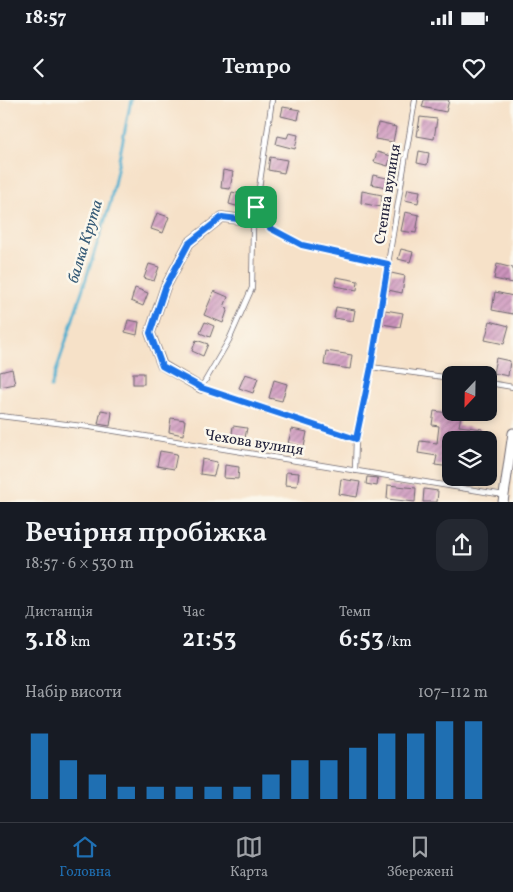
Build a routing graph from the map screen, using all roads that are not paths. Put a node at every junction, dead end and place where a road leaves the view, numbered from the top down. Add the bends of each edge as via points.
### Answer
1 (272, 100) edge
2 (415, 100) edge
3 (256, 207) junction
4 (254, 221) junction
5 (388, 264) junction
6 (371, 367) junction
7 (442, 377) edge
8 (498, 384) edge
9 (513, 387) edge
10 (202, 388) junction
11 (0, 416) edge
12 (513, 433) edge
13 (356, 439) junction
14 (355, 471) junction
15 (504, 498) edge

1 - 3 lane
2 - 5 lane, Степна вулиця
3 - 4 lane
3 - 5 lane via 270,228 302,245
4 - 10 lane via 252,288 229,340
4 - 10 street via 222,217 189,243 165,288 150,333 162,366
5 - 6 lane, Степна вулиця
6 - 7 lane
6 - 13 lane, Степна вулиця
8 - 9 lane
10 - 13 lane
11 - 14 lane, Чехова вулиця
12 - 15 street
13 - 14 lane, Степна вулиця
14 - 15 lane, Чехова вулиця

